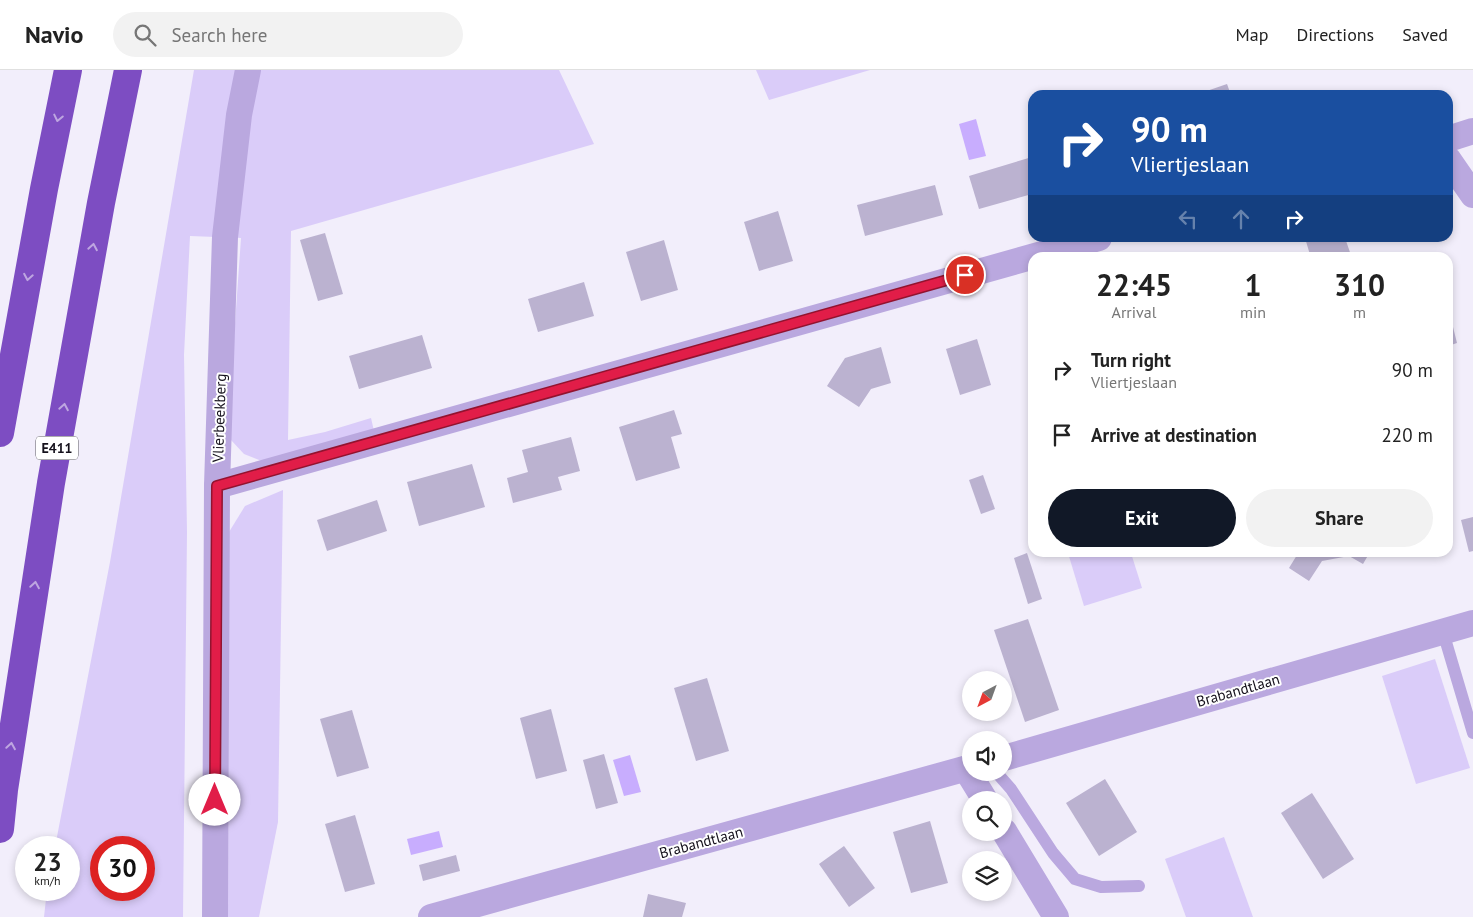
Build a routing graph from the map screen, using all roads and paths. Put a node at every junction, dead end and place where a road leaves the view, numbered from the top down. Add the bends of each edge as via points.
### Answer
1 (68, 70) edge
2 (128, 70) edge
3 (248, 70) edge
4 (1473, 131) edge
5 (1453, 137) edge
6 (1453, 165) edge
7 (1473, 195) edge
8 (1085, 242) edge
9 (1049, 252) edge
10 (1028, 258) edge
11 (0, 433) edge
12 (217, 486) junction
13 (1473, 623) edge
14 (1443, 632) junction
15 (1473, 732) edge
16 (1012, 756) edge
17 (962, 770) edge
18 (1004, 781) edge
19 (0, 829) edge
20 (1010, 841) edge
21 (1139, 886) dead end
22 (215, 917) edge
23 (431, 917) edge
24 (1056, 917) edge

1 -> 11 highway
19 -> 2 highway, E411 via 51,483
3 - 12 street, Vlierbeekberg via 239,114 225,237
4 - 5 street
6 - 7 street
8 - 9 street
10 - 12 street
12 - 22 street, Vlierbeekberg
13 - 14 street, Brabandtlaan
14 - 15 lane
14 - 16 street, Brabandtlaan
17 - 23 street, Brabandtlaan
18 - 21 lane via 1052,853 1075,879 1101,887
20 - 24 street

